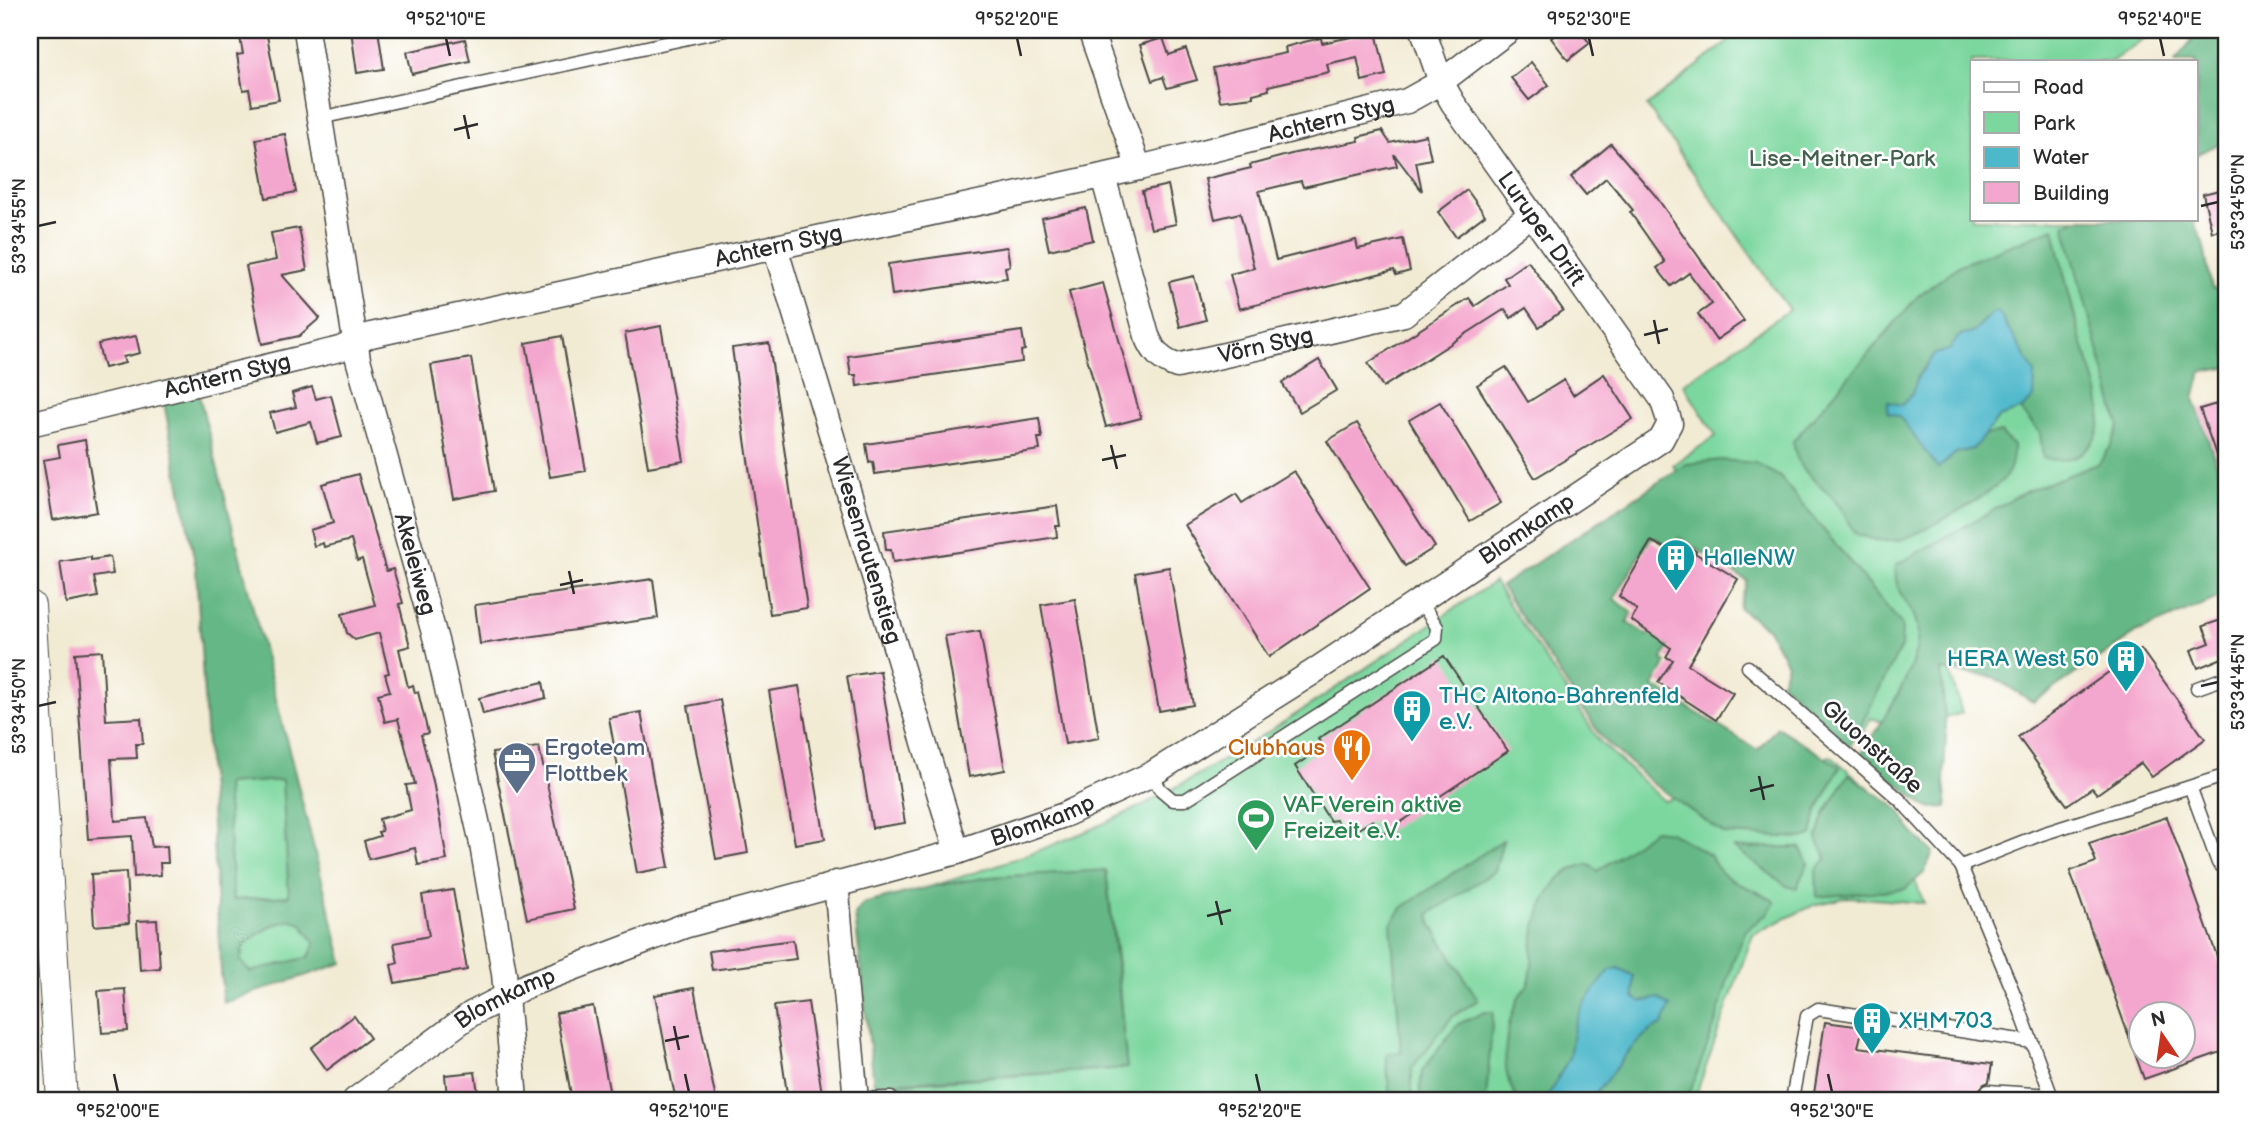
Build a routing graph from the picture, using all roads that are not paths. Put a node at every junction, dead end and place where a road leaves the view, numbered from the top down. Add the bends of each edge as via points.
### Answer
1 (306, 30) edge
2 (725, 30) edge
3 (1090, 30) edge
4 (1423, 30) edge
5 (1509, 30) edge
6 (1441, 82) junction
7 (320, 118) junction
8 (1139, 168) junction
9 (1103, 176) junction
10 (1530, 215) junction
11 (775, 247) junction
12 (354, 342) junction
13 (1670, 423) joint
14 (30, 424) edge
15 (1420, 601) junction
16 (30, 606) edge
17 (1748, 667) dead end
18 (2227, 677) edge
19 (2197, 688) dead end
20 (1152, 774) junction
21 (2227, 775) edge
22 (2191, 789) junction
23 (35, 791) edge
24 (957, 852) junction
25 (1961, 866) junction
26 (2227, 870) edge
27 (836, 883) junction
28 (506, 994) junction
29 (2032, 1042) junction
30 (1988, 1091) dead end
31 (891, 1098) dead end
32 (2052, 1098) edge
33 (62, 1100) edge
34 (355, 1100) edge
35 (515, 1100) edge
36 (856, 1100) edge
37 (1792, 1100) edge

1 - 7 street, Akeleiweg
2 - 7 lane
3 - 8 street
4 - 6 street, Luruper Drift
5 - 6 street, Achtern Styg
6 - 8 street, Achtern Styg via 1407,101
6 - 10 street, Luruper Drift
7 - 12 street, Akeleiweg
8 - 9 street, Achtern Styg
9 - 10 street, Vörn Styg via 1147,337 1153,351 1177,366 1404,314
9 - 11 street, Achtern Styg
10 - 13 street, Luruper Drift via 1662,400
11 - 12 street, Achtern Styg via 371,334
11 - 24 street, Wiesenrautenstieg
12 - 14 street, Achtern Styg
12 - 28 street, Akeleiweg via 458,728
13 - 15 street, Blomkamp via 1649,450
15 - 20 street, Blomkamp
15 - 20 lane via 1437,627 1436,639 1185,800 1173,800
16 - 23 street
17 - 25 lane, Gluonstraße via 1900,800
18 - 19 lane
20 - 24 street, Blomkamp via 1064,815
21 - 22 lane
22 - 25 lane via 2042,834
22 - 26 lane via 2218,863
23 - 33 street
24 - 27 street, Blomkamp
25 - 29 lane, Gluonstraße
27 - 28 street, Blomkamp via 684,926
27 - 36 street
28 - 34 street, Blomkamp via 471,1014
28 - 35 street, Akeleiweg
29 - 32 lane, Gluonstraße
29 - 37 lane via 1818,1009 1807,1016
30 - 32 lane
31 - 36 lane

